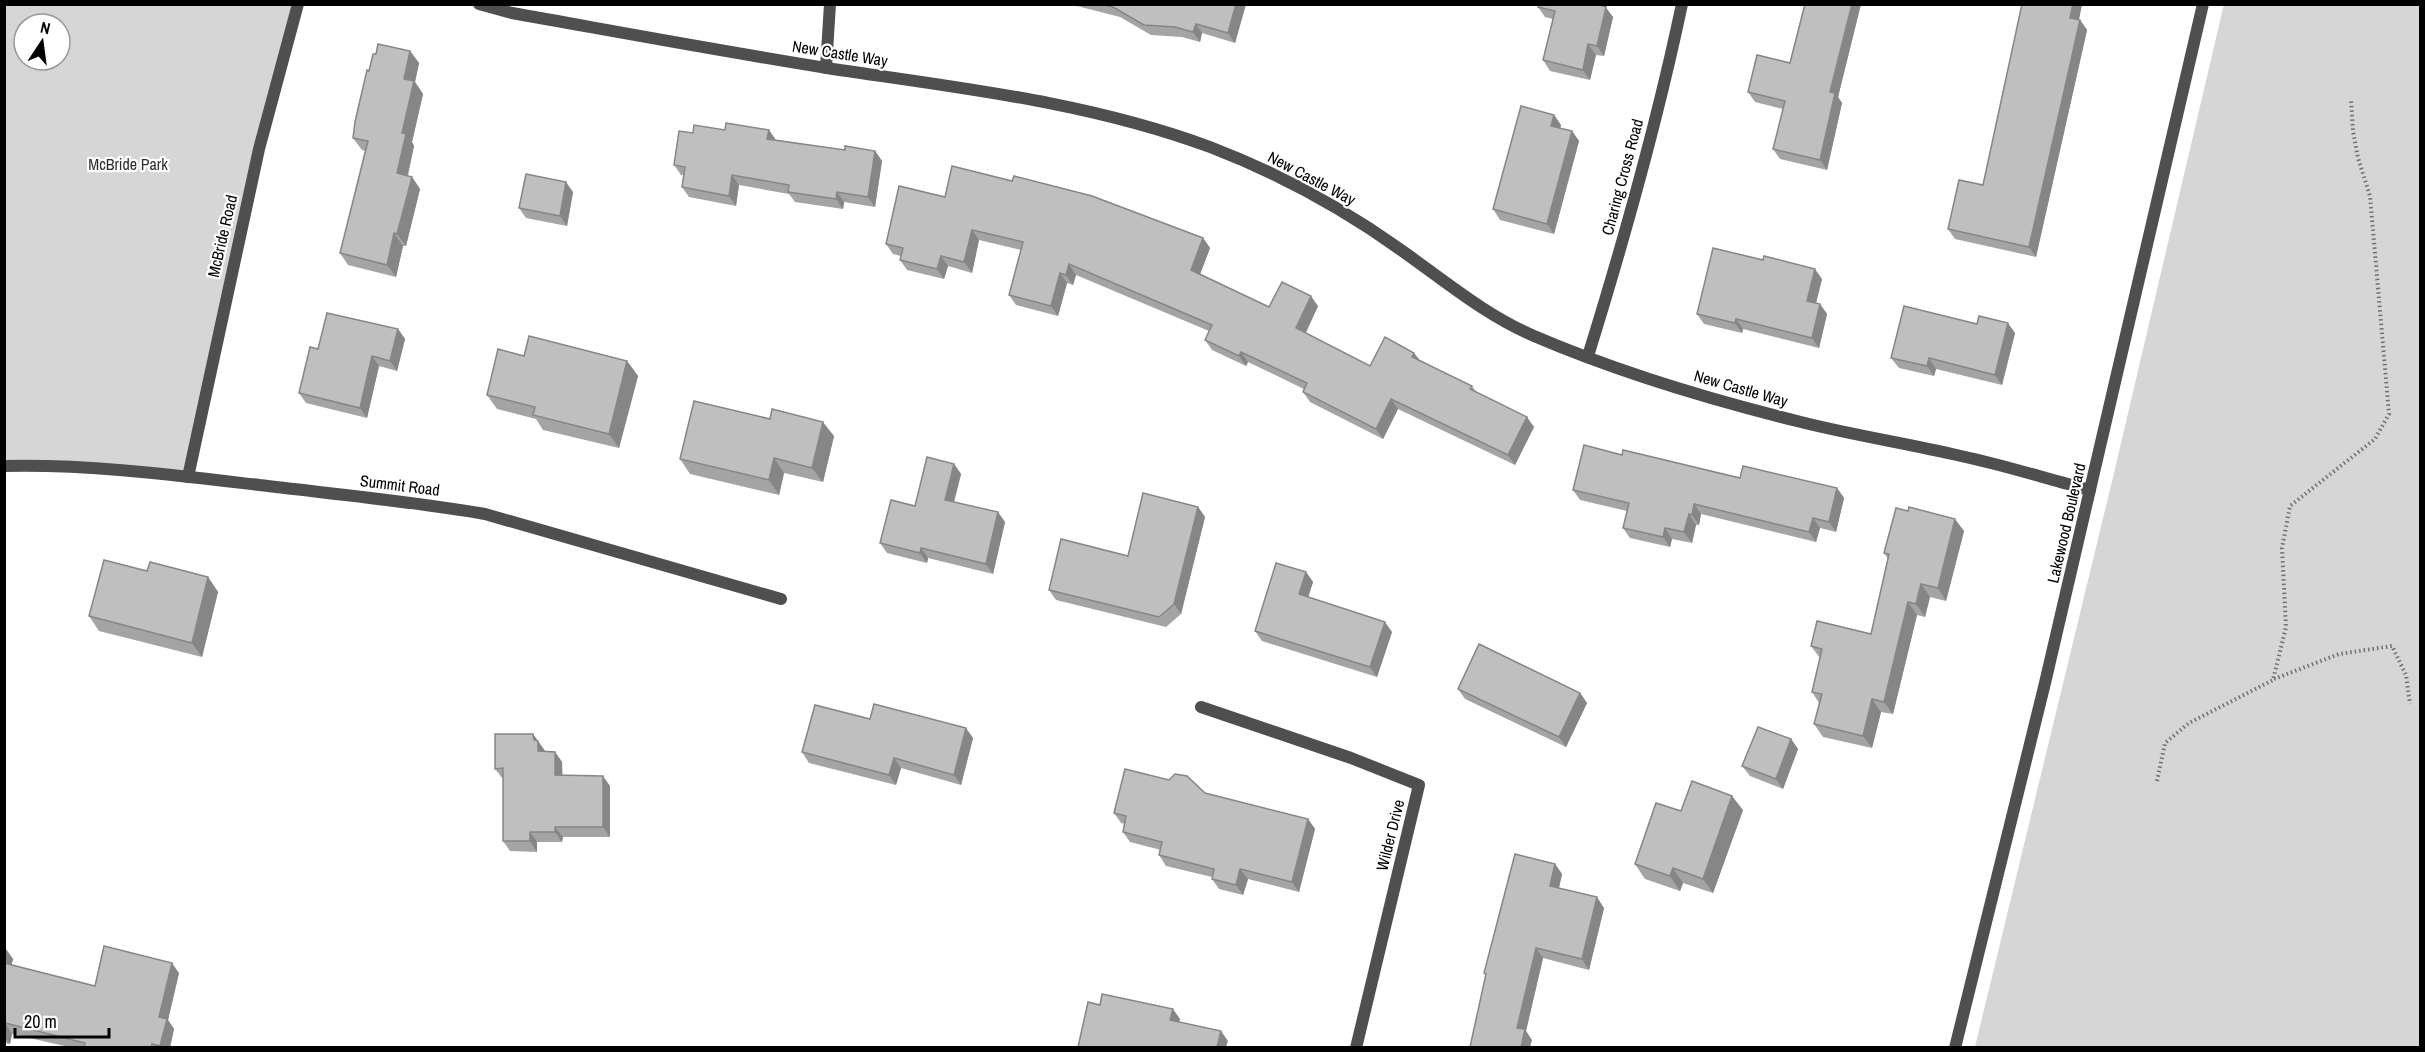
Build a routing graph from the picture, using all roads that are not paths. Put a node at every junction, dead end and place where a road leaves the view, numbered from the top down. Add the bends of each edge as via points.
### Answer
1 (298, 4) edge
2 (479, 4) edge
3 (830, 4) edge
4 (1682, 4) edge
5 (2203, 4) edge
6 (826, 68) junction
7 (1588, 356) junction
8 (4, 466) edge
9 (188, 477) junction
10 (2090, 490) junction
11 (781, 599) dead end
12 (1202, 707) dead end
13 (1356, 1047) edge
14 (1955, 1047) edge

1 - 9 street, McBride Road via 256,160
2 - 6 street, New Castle Way
3 - 6 street
4 - 7 street, Charing Cross Road via 1614,271
5 - 10 street, Lakewood Boulevard
6 - 7 street, New Castle Way via 1101,114 1208,147 1334,205 1484,311 1533,336
7 - 10 street, New Castle Way via 1797,422 1962,456
8 - 9 street, Summit Road via 52,465
9 - 11 street, Summit Road via 485,514
10 - 14 street, Lakewood Boulevard
12 - 13 street, Wilder Drive via 1419,785

